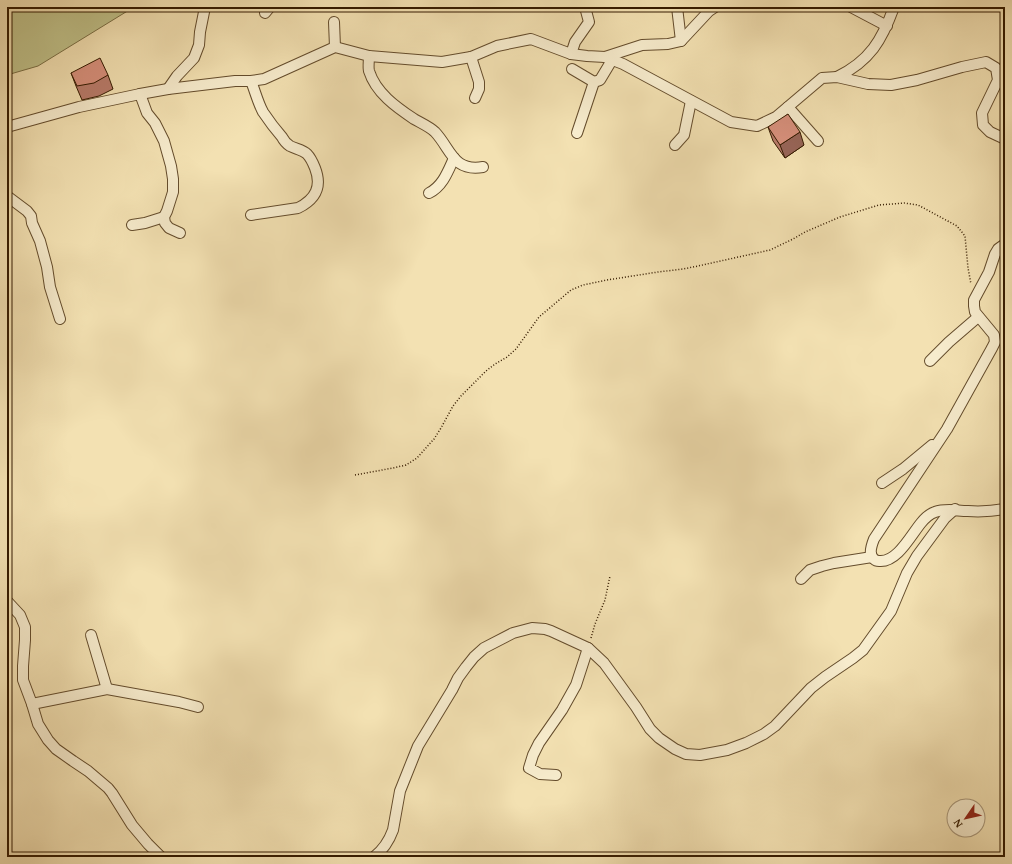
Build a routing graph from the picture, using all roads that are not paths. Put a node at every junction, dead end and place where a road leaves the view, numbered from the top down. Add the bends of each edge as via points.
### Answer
1 (205, 7) edge
2 (585, 7) edge
3 (677, 7) edge
4 (715, 7) edge
5 (851, 7) edge
6 (894, 7) edge
7 (334, 22) dead end
8 (887, 26) junction
9 (681, 41) junction
10 (335, 47) junction
11 (571, 54) junction
12 (369, 56) junction
13 (471, 56) junction
14 (609, 59) junction
15 (572, 69) dead end
16 (837, 77) junction
17 (250, 81) junction
18 (594, 82) junction
19 (168, 89) junction
20 (140, 94) junction
21 (475, 98) dead end
22 (691, 101) junction
23 (788, 107) junction
24 (7, 127) edge
25 (577, 133) dead end
26 (1004, 135) edge
27 (818, 141) dead end
28 (675, 146) dead end
29 (454, 158) junction
30 (483, 168) dead end
31 (429, 193) dead end
32 (7, 196) edge
33 (251, 215) dead end
34 (164, 217) junction
35 (132, 224) dead end
36 (180, 233) dead end
37 (1005, 244) edge
38 (978, 317) junction
39 (60, 319) dead end
40 (930, 360) dead end
41 (942, 436) junction
42 (882, 483) dead end
43 (955, 509) junction
44 (1005, 509) edge
45 (872, 557) junction
46 (801, 579) dead end
47 (7, 601) edge
48 (91, 635) dead end
49 (588, 648) junction
50 (106, 689) junction
51 (32, 704) junction
52 (198, 707) dead end
53 (556, 775) dead end
54 (157, 856) edge
55 (374, 857) edge

1 - 19 street via 199,45 194,58
2 - 11 street via 589,22 574,42
3 - 9 street
4 - 9 street
5 - 8 street
6 - 8 street
7 - 10 street
8 - 16 street via 867,56 848,72
9 - 14 street via 642,45
10 - 12 street
10 - 17 street via 264,79
11 - 13 street via 531,39 497,46
11 - 14 street
12 - 13 street via 442,62
12 - 29 street via 369,70 381,93 434,131
13 - 21 street via 479,89
14 - 18 street via 600,80
14 - 22 street
15 - 18 street
16 - 23 street via 822,78
16 - 26 street via 868,84 891,85 986,62 996,68 998,80 982,113 983,124 990,132
17 - 19 street
17 - 33 street via 262,111 290,146 307,154 318,178 316,191 304,205
18 - 25 street
19 - 20 street
20 - 24 street via 79,107
20 - 34 street via 147,113 164,141 171,166 173,192
22 - 23 street via 731,122 757,126 776,117
22 - 28 street via 684,135
23 - 27 street
29 - 30 street via 464,166
29 - 31 street via 443,181
32 - 39 street via 30,216 40,241
34 - 35 street
34 - 36 street via 169,228
37 - 38 street via 995,254 989,272 974,300
38 - 40 street
38 - 41 street via 991,330 995,342
41 - 42 street via 904,469
41 - 45 street via 874,539 870,551
43 - 44 street
43 - 45 street via 941,510 928,515 900,551 890,559 883,562
43 - 49 street via 941,523 917,556 891,611 862,650 811,688 775,726 734,748 720,752 686,754 664,742 654,733 604,662
45 - 46 street via 822,566 810,570
47 - 51 street via 20,615 25,627 23,680
48 - 50 street
49 - 53 street via 576,685 539,743 529,768 540,774
49 - 55 street via 551,630 532,628 519,630 484,648 474,657 458,678 418,746 400,791 391,836 384,848
50 - 51 street
50 - 52 street
51 - 54 street via 38,724 48,740 56,749 108,788

